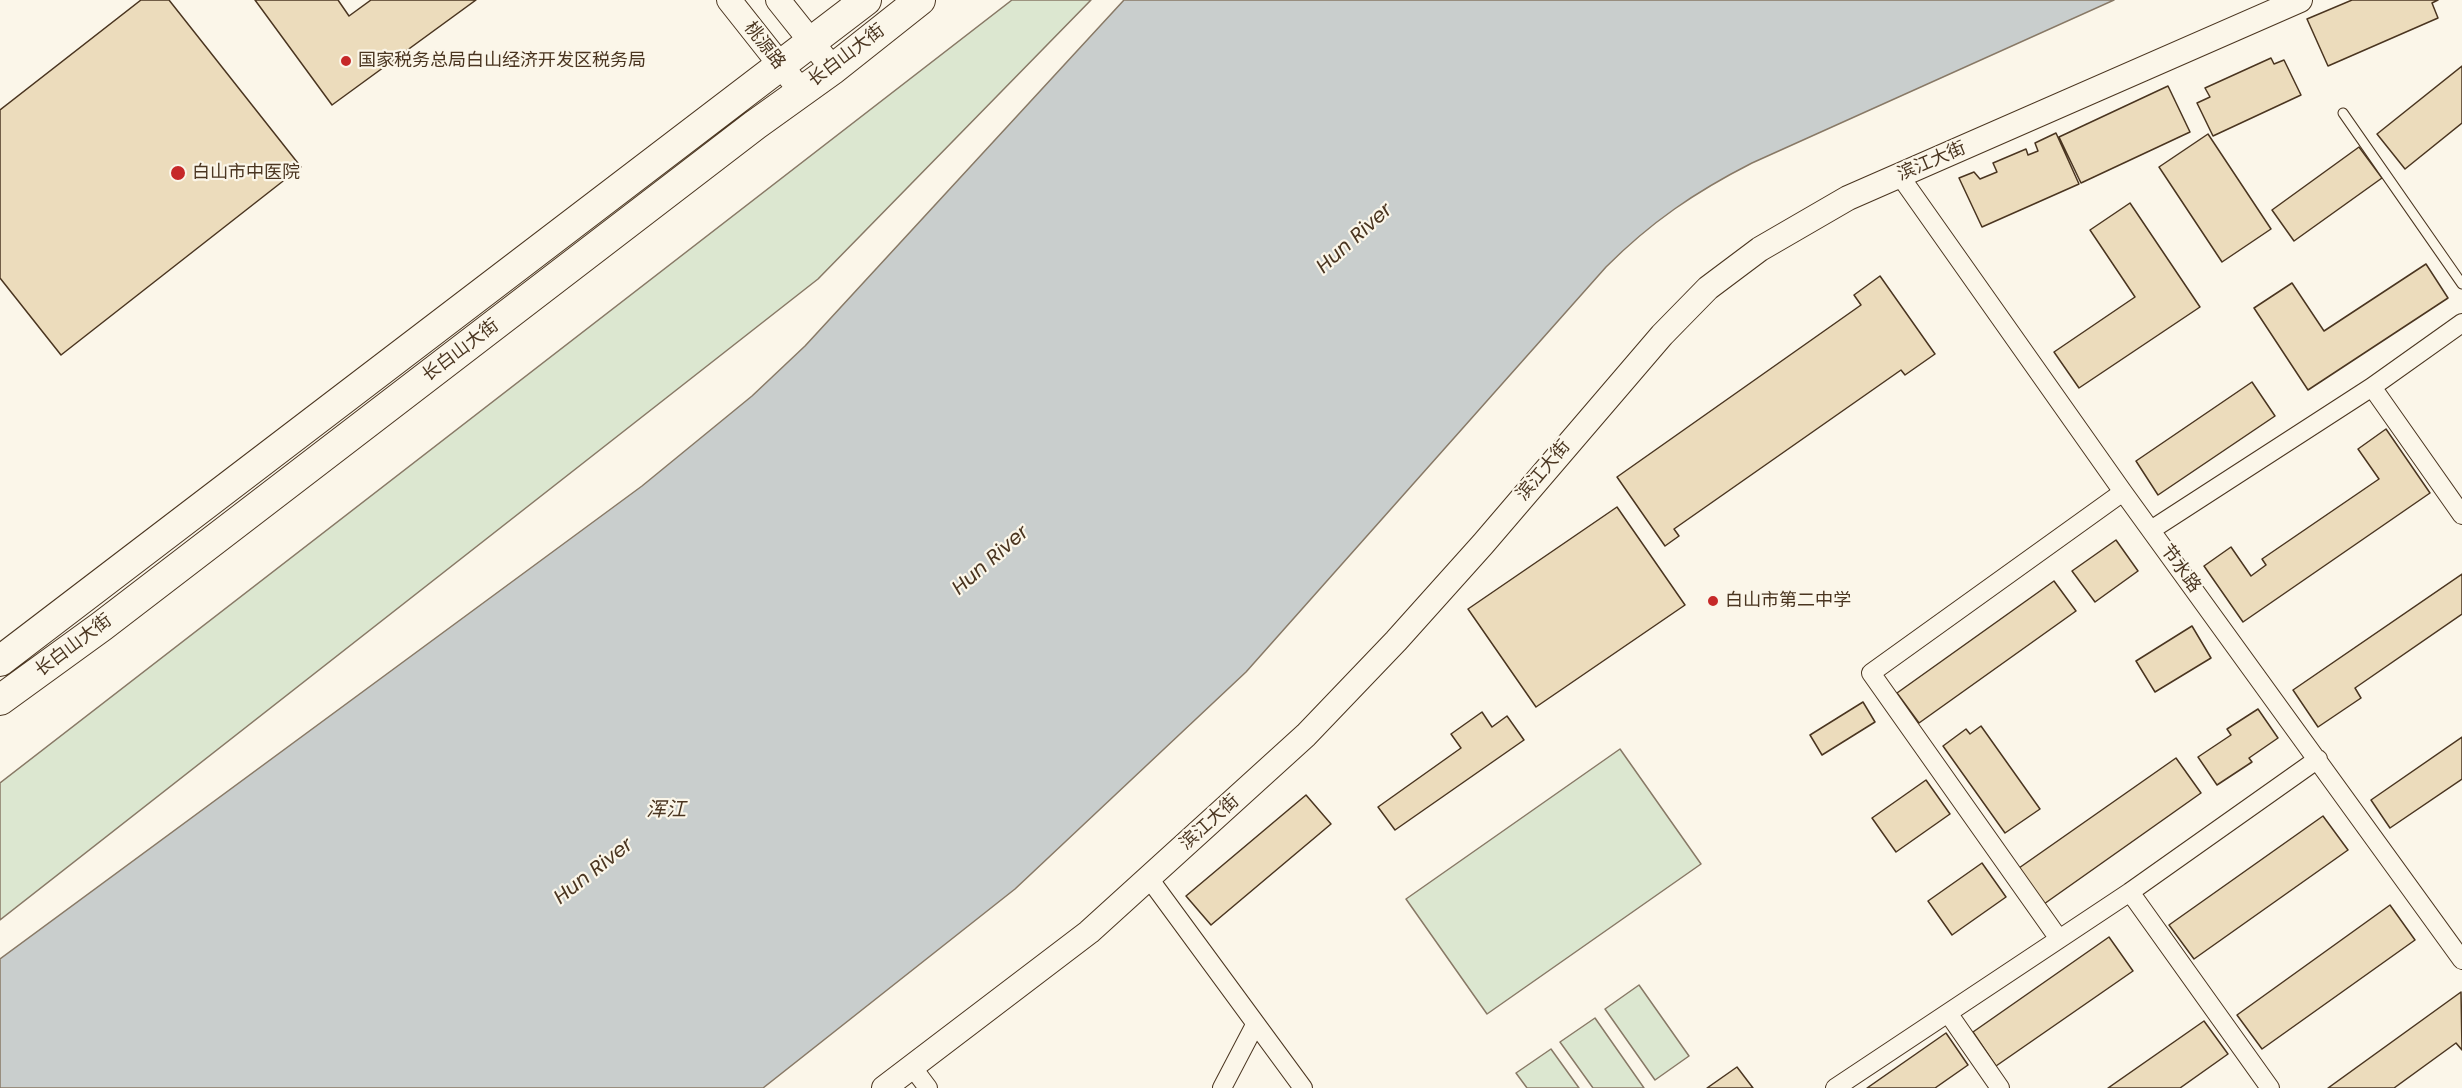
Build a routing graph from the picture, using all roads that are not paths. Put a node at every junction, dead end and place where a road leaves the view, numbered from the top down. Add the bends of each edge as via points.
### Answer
1 (729, 0) edge
2 (778, 0) edge
3 (866, 0) edge
4 (920, 0) edge
5 (2300, 0) edge
6 (810, 42) junction
7 (779, 66) junction
8 (833, 69) junction
9 (801, 91) junction
10 (2343, 113) dead end
11 (1900, 176) junction
12 (2462, 284) edge
13 (2462, 323) edge
14 (2372, 387) junction
15 (2123, 492) junction
16 (2462, 514) edge
17 (2151, 530) junction
18 (0, 661) edge
19 (0, 700) edge
20 (2318, 759) junction
21 (1148, 877) junction
22 (2130, 892) junction
23 (2060, 939) junction
24 (2462, 960) edge
25 (1948, 1013) junction
26 (1255, 1025) junction
27 (913, 1068) junction
28 (884, 1088) edge
29 (928, 1088) edge
30 (1222, 1088) edge
31 (1303, 1088) edge
32 (1836, 1088) edge
33 (2000, 1088) edge
34 (2270, 1088) edge

1 - 7 street, 桃源路
2 - 6 street
3 - 6 main road, 长白山大街
4 - 8 main road, 长白山大街
5 - 11 street, 滨江大街
6 - 7 main road, 长白山大街
6 - 8 street
7 - 9 street, 桃源路
7 - 18 main road, 长白山大街
8 - 9 main road, 长白山大街
9 - 19 main road, 长白山大街
10 - 12 lane
11 - 15 street, 节水路
11 - 21 street, 滨江大街 via 1804,222 1708,288 1654,344 1396,641 1306,735
13 - 14 street
14 - 16 street
14 - 17 street
15 - 17 street, 节水路
15 - 23 street via 1871,673
17 - 20 street, 节水路
20 - 22 street
20 - 24 street, 节水路
21 - 26 street
21 - 27 street, 滨江大街 via 1089,932
22 - 23 street
22 - 34 street
23 - 25 street
25 - 32 street
25 - 33 street
26 - 30 street
26 - 31 street
27 - 28 street, 滨江大街
27 - 29 street

